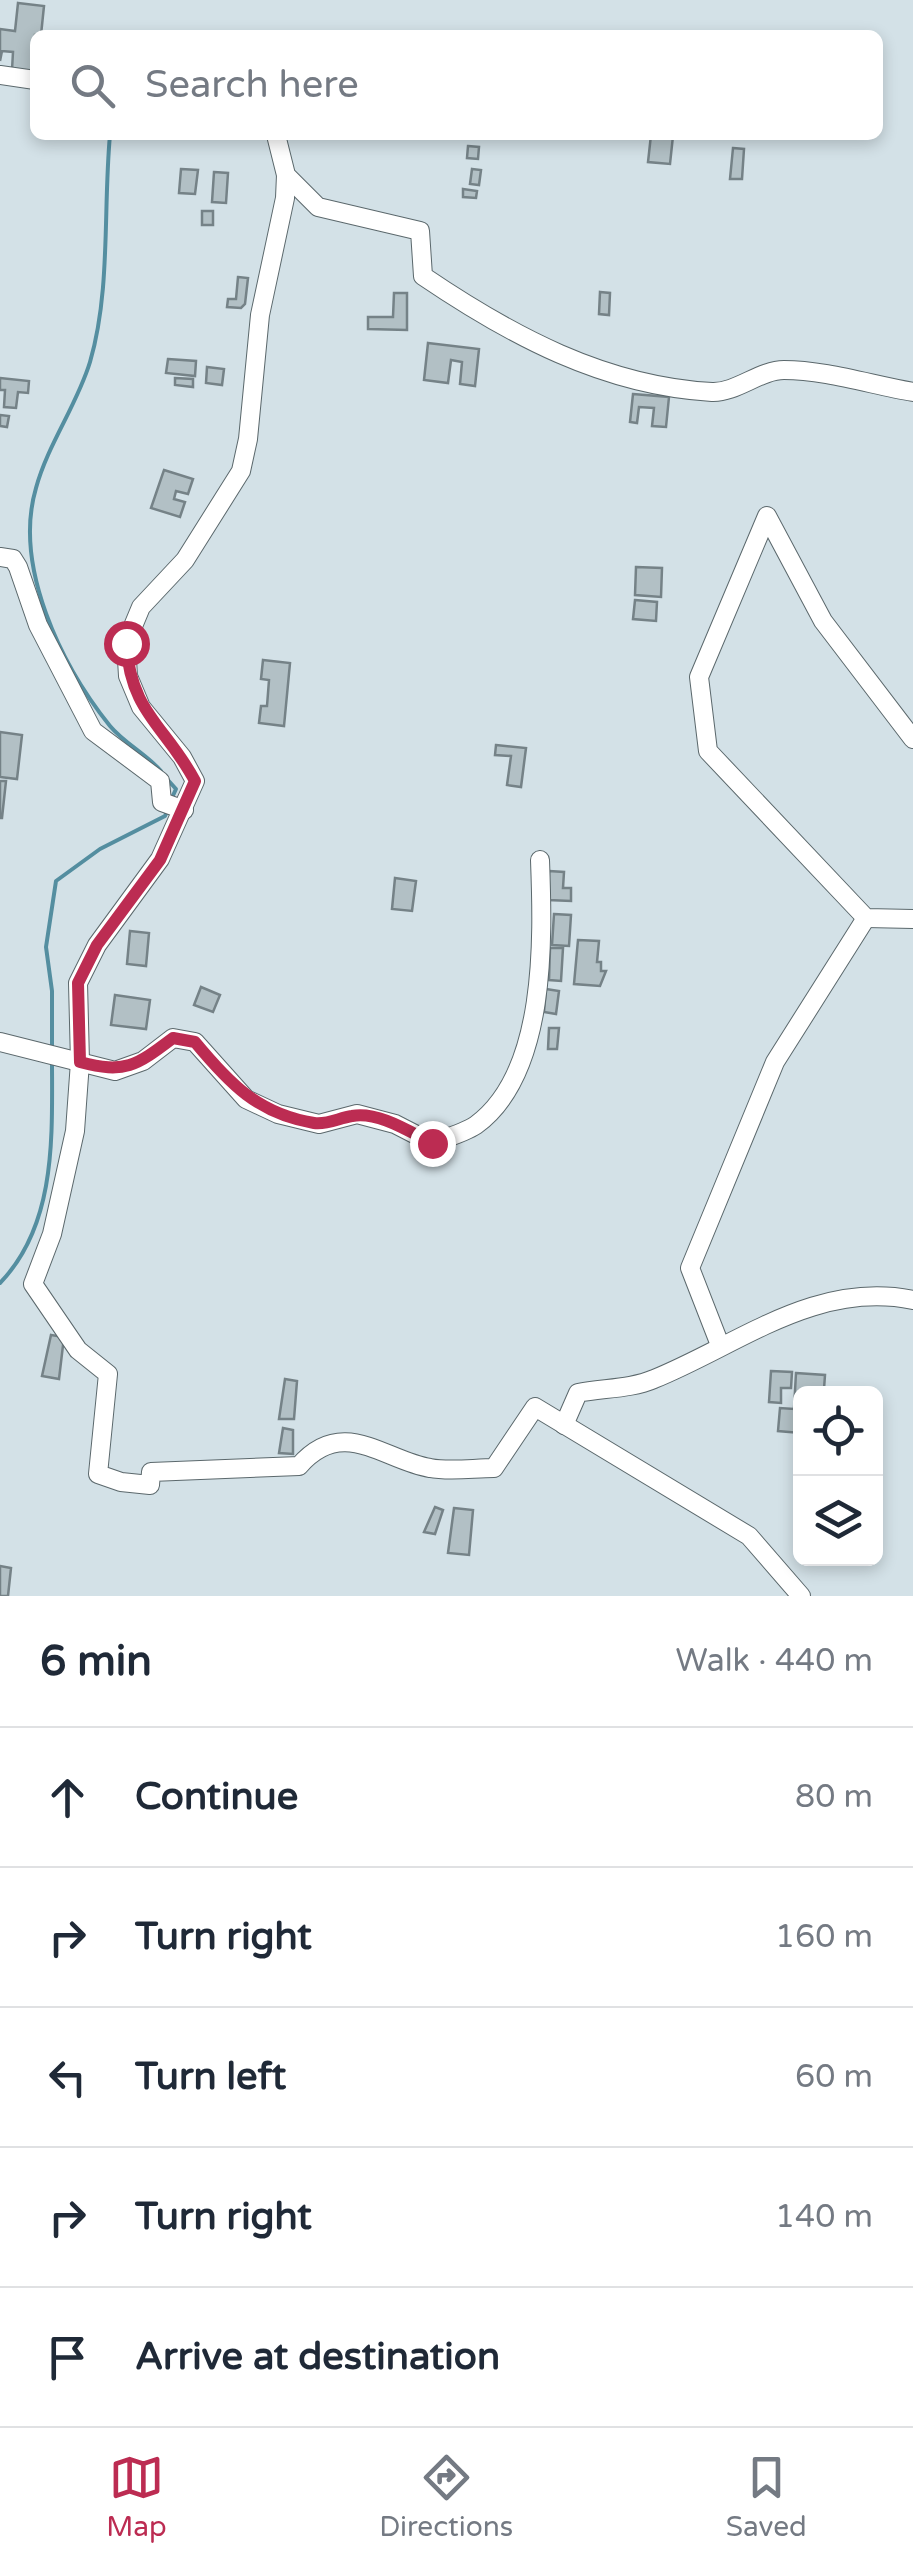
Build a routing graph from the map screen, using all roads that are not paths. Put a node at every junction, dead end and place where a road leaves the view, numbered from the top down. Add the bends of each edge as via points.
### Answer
1 (0, 76) edge
2 (30, 79) edge
3 (277, 140) edge
4 (286, 175) junction
5 (913, 392) edge
6 (0, 557) edge
7 (913, 740) edge
8 (184, 810) junction
9 (540, 860) dead end
10 (866, 918) junction
11 (913, 919) edge
12 (0, 1042) edge
13 (72, 1060) junction
14 (913, 1300) edge
15 (720, 1346) junction
16 (564, 1424) junction
17 (801, 1596) edge

1 - 2 street
3 - 4 street
4 - 5 street via 318,206 420,231 424,276 551,353 716,392 782,370
4 - 8 street via 241,471 185,560 141,607 126,643 128,676 141,708 195,781
6 - 8 street via 18,567 38,625 93,731 160,780 162,802
7 - 10 street via 823,621 767,516 699,676 708,752
8 - 13 street via 160,860 97,945 78,983
9 - 13 street via 533,1027 514,1080 476,1124 432,1143 357,1114 319,1124 278,1114 246,1099 195,1042 173,1038 114,1071
10 - 11 street
10 - 15 street via 775,1062 690,1268
12 - 13 street
13 - 16 street via 75,1131 33,1284 78,1350 108,1374 98,1474 150,1485 152,1472 299,1466 338,1442 382,1448 429,1468 494,1468 535,1407
14 - 15 street via 842,1298
15 - 16 street via 648,1382 578,1393
16 - 17 street via 749,1536

